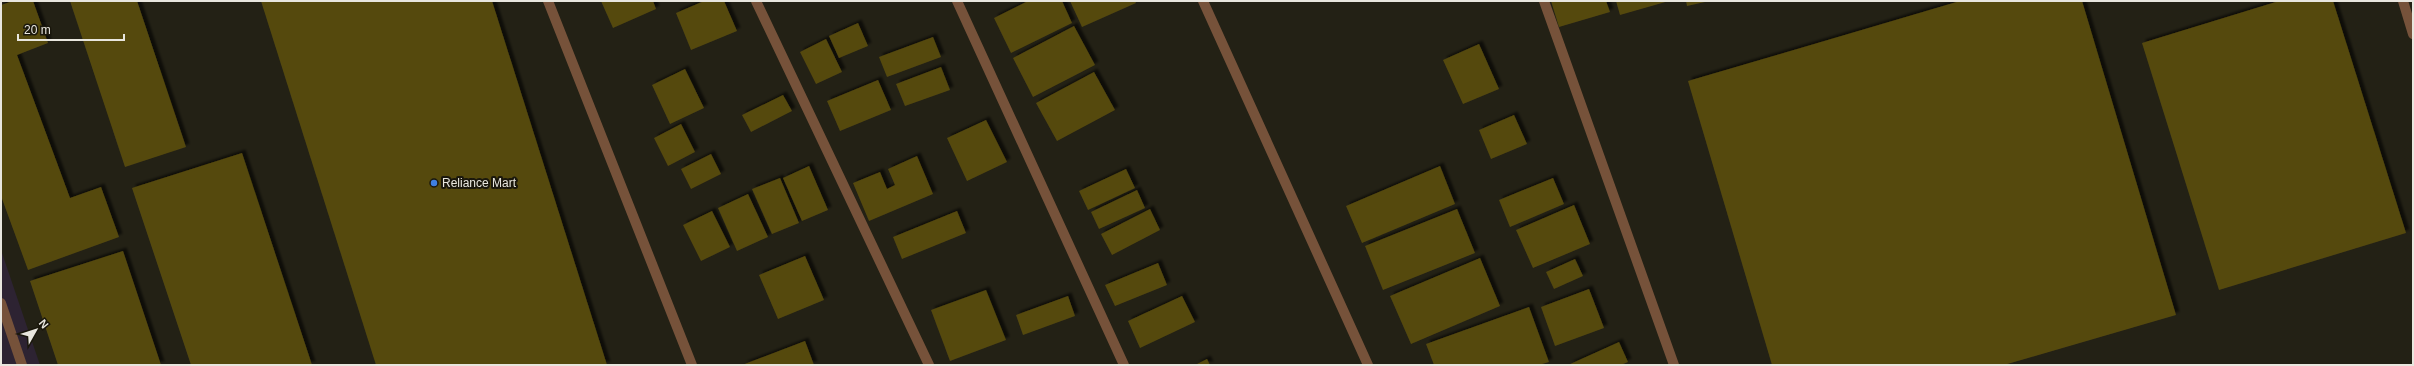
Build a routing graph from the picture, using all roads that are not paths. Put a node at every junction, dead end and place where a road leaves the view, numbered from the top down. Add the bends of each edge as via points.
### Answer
1 (548, 1) edge
2 (756, 1) edge
3 (957, 1) edge
4 (1203, 1) edge
5 (1544, 1) edge
6 (2403, 1) edge
7 (2413, 34) edge
8 (1, 303) edge
9 (22, 365) edge
10 (692, 365) edge
11 (929, 365) edge
12 (1124, 365) edge
13 (1368, 365) edge
14 (1674, 365) edge

1 - 10 street
2 - 11 street
3 - 12 street
4 - 13 street
5 - 14 street
6 - 7 street
8 - 9 street

